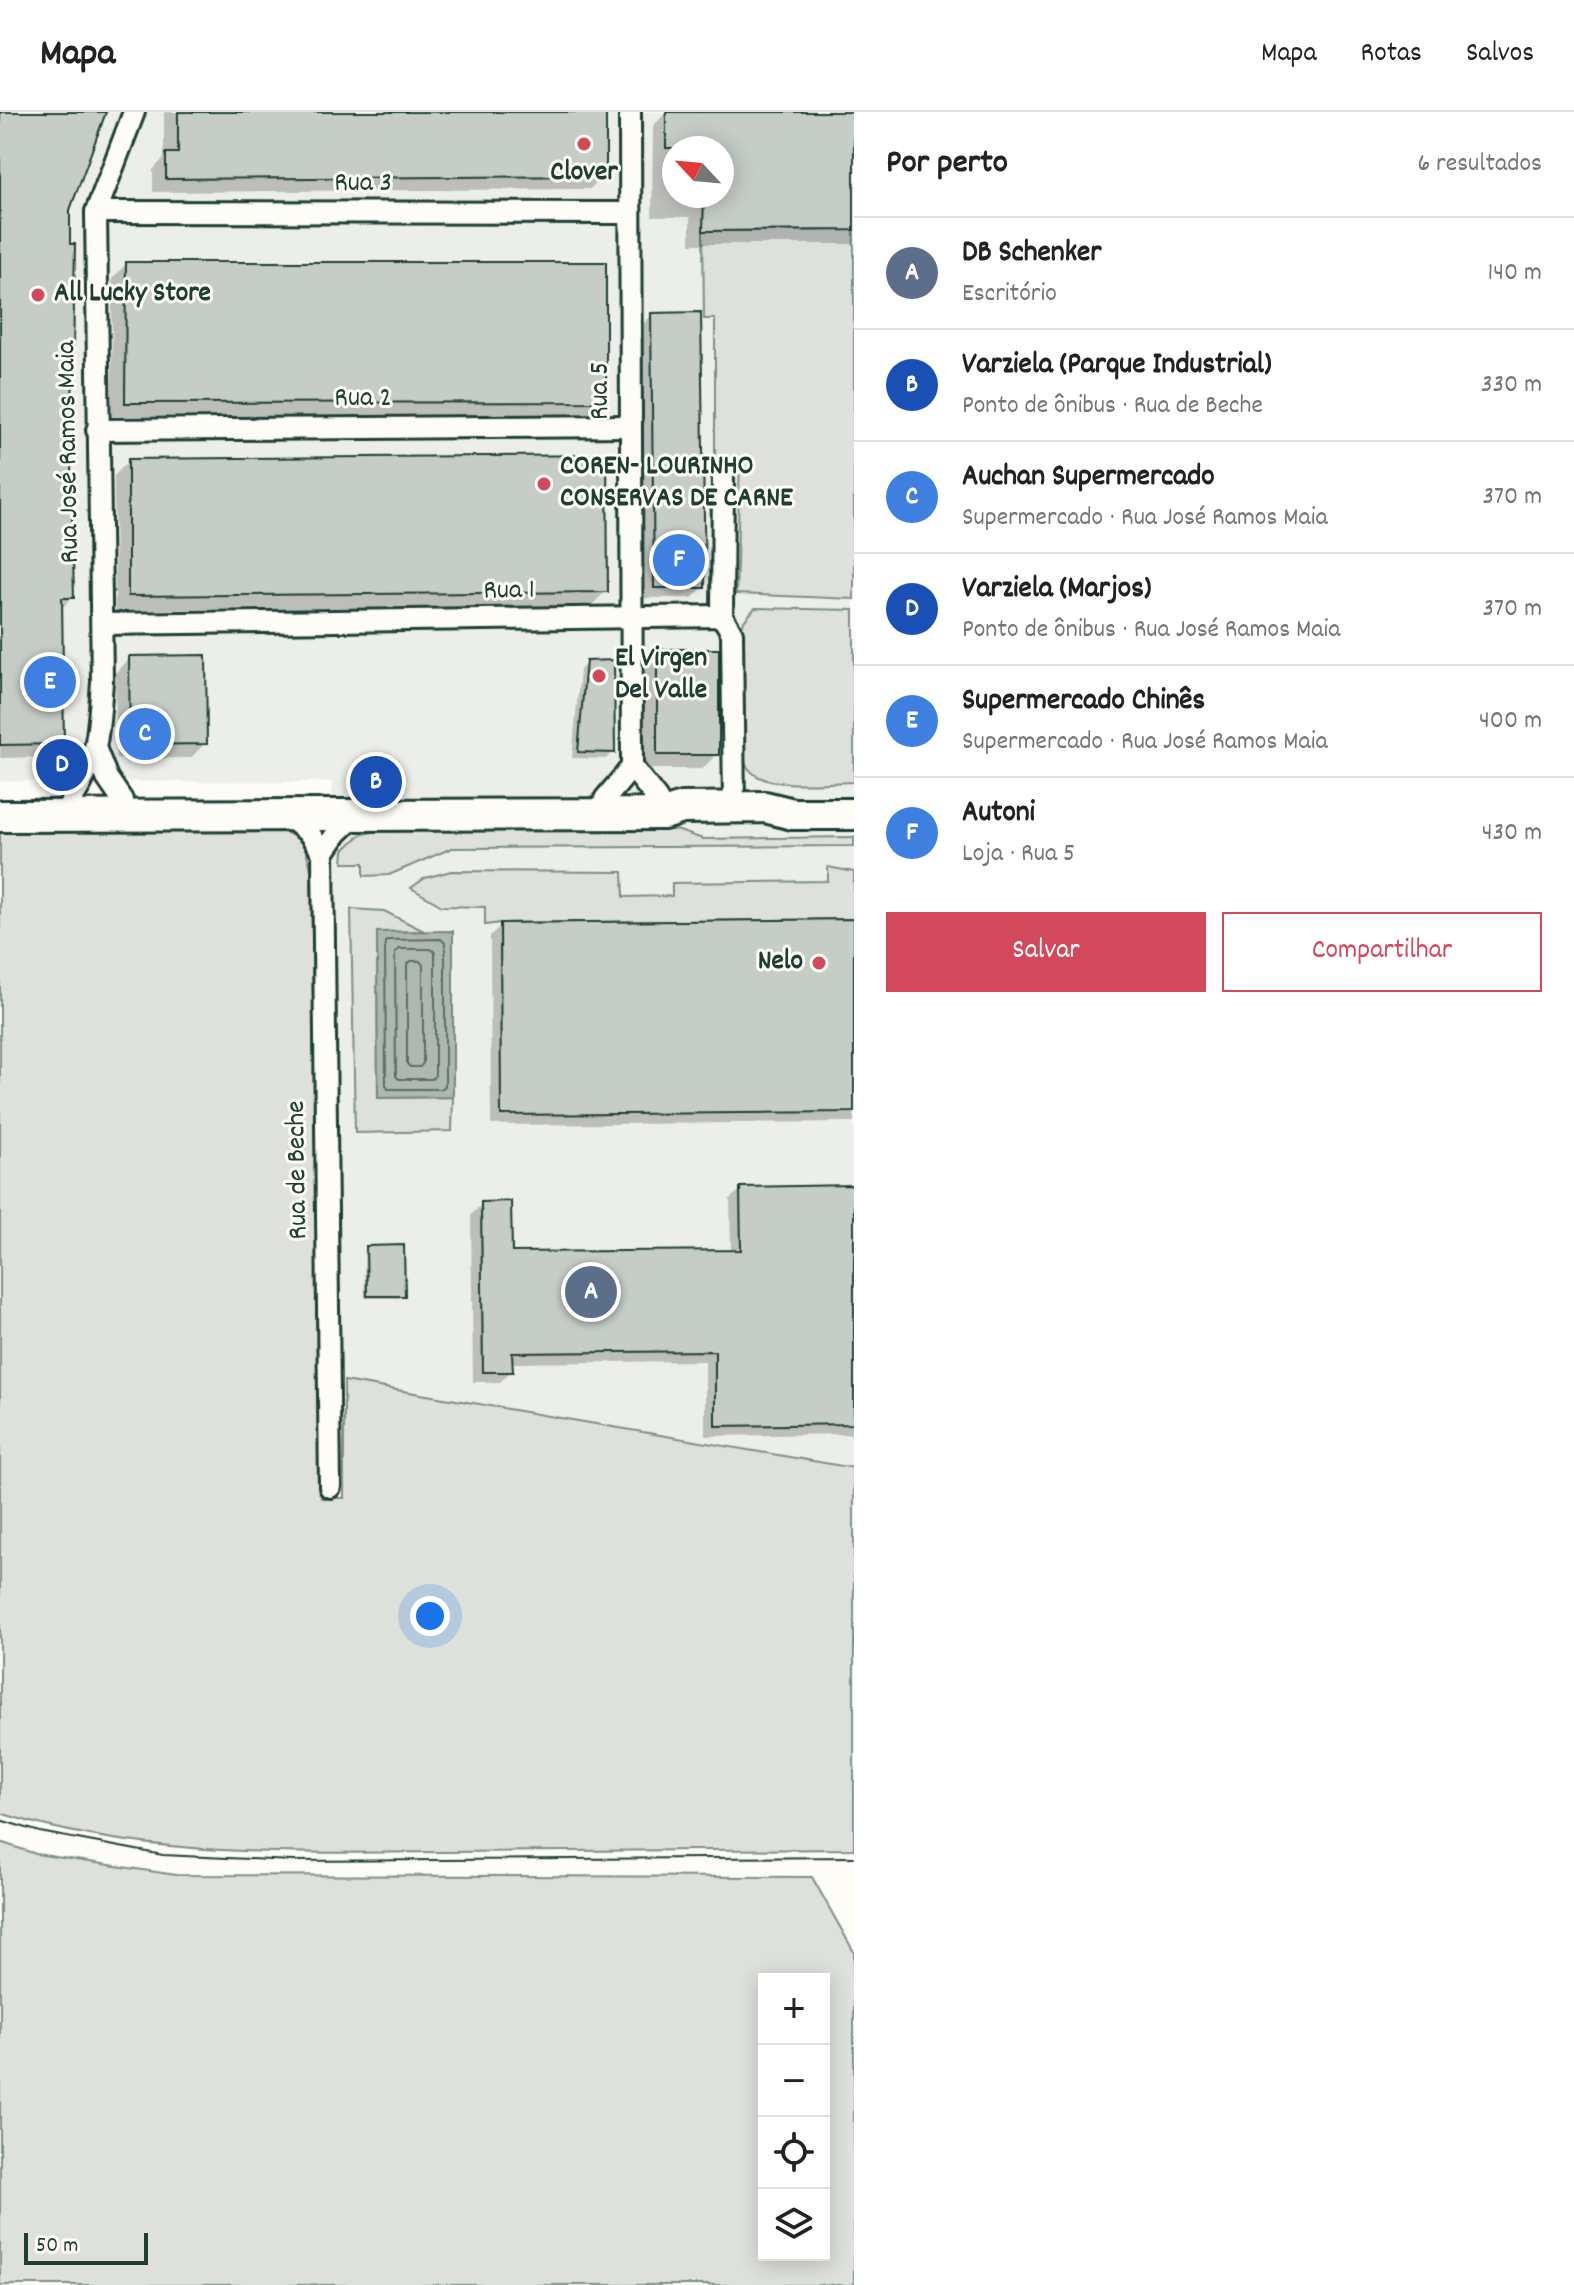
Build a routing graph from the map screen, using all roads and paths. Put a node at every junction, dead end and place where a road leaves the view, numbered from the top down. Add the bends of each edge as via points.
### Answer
1 (134, 112) edge
2 (630, 112) edge
3 (96, 212) junction
4 (630, 213) junction
5 (629, 426) junction
6 (97, 430) junction
7 (723, 469) dead end
8 (722, 616) junction
9 (633, 619) junction
10 (102, 624) junction
11 (96, 750) junction
12 (632, 767) junction
13 (854, 797) edge
14 (0, 799) edge
15 (72, 799) junction
16 (605, 799) junction
17 (122, 800) junction
18 (669, 803) junction
19 (734, 807) junction
20 (765, 807) junction
21 (0, 813) edge
22 (854, 814) edge
23 (356, 815) junction
24 (288, 816) junction
25 (323, 853) junction
26 (330, 1487) dead end

1 - 3 street, Rua José Ramos Maia
2 - 4 street, Rua 5
3 - 4 street, Rua 3
3 - 6 street, Rua José Ramos Maia
4 - 5 street, Rua 5
5 - 6 street, Rua 2
5 - 9 street, Rua 5
6 - 10 street, Rua José Ramos Maia
7 - 8 street
8 - 9 street, Rua 1
8 - 19 street via 732,633
9 - 10 street, Rua 1
9 - 12 street, Rua 5
10 - 11 street, Rua José Ramos Maia
11 - 15 street, Rua José Ramos Maia
11 - 17 street, Rua José Ramos Maia
12 - 16 street
12 - 18 street
13 - 20 main road via 791,797
14 - 15 main road
15 - 17 main road
15 - 21 main road via 56,807
16 - 17 main road
16 - 18 main road
18 - 19 main road
18 - 23 main road via 664,814
19 - 20 main road
20 - 22 main road via 793,814
21 - 24 main road
23 - 24 main road
23 - 25 street
24 - 25 street
25 - 26 street, Rua de Beche

